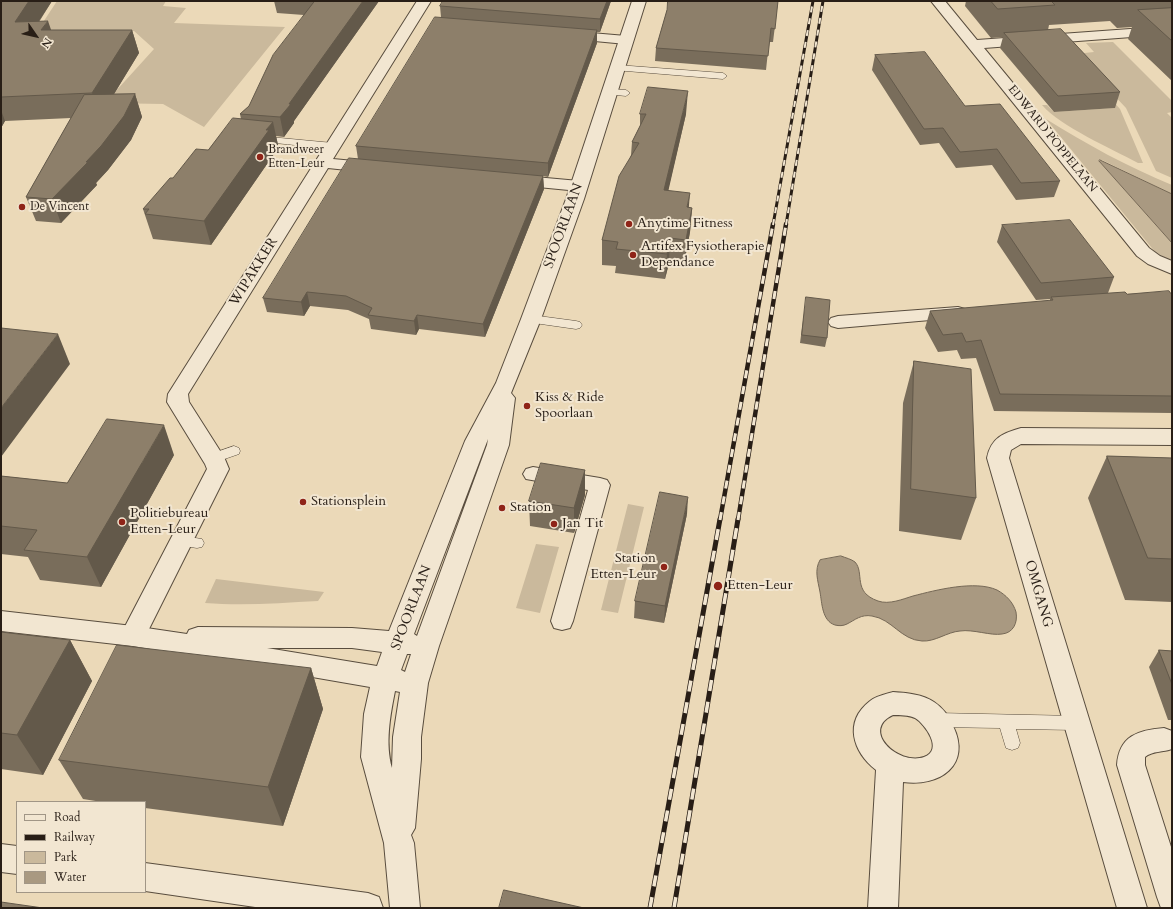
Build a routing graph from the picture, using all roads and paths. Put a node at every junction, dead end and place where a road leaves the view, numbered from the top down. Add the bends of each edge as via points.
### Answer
1 (424, 1) edge
2 (639, 1) edge
3 (938, 1) edge
4 (1172, 30) edge
5 (558, 34) edge
6 (626, 40) junction
7 (974, 44) junction
8 (617, 68) junction
9 (723, 76) dead end
10 (609, 92) junction
11 (626, 93) dead end
12 (250, 138) edge
13 (334, 146) junction
14 (323, 163) junction
15 (394, 169) edge
16 (497, 179) edge
17 (579, 186) junction
18 (1172, 268) edge
19 (973, 312) edge
20 (531, 319) junction
21 (838, 322) dead end
22 (576, 325) dead end
23 (506, 384) junction
24 (1172, 437) edge
25 (533, 474) dead end
26 (562, 620) dead end
27 (1, 621) edge
28 (133, 636) junction
29 (398, 642) junction
30 (426, 646) junction
31 (386, 680) junction
32 (415, 683) junction
33 (936, 720) junction
34 (1006, 721) junction
35 (1077, 723) junction
36 (1164, 740) dead end
37 (1012, 743) dead end
38 (890, 766) junction
39 (399, 843) junction
40 (1, 858) edge
41 (16, 860) edge
42 (146, 877) edge
43 (1172, 897) edge
44 (368, 908) edge
45 (405, 908) edge
46 (883, 908) edge
47 (1132, 908) edge

1 - 13 street, WIPAKKER via 419,23
2 - 6 street, SPOORLAAN
3 - 7 street, EDWARD POPPELAAN
4 - 7 street
5 - 6 street
6 - 8 street, SPOORLAAN
7 - 18 street, EDWARD POPPELAAN via 1143,252
8 - 9 lane
8 - 10 street, SPOORLAAN
10 - 11 lane
10 - 17 street, SPOORLAAN
12 - 13 lane
13 - 14 street, WIPAKKER
14 - 15 street
14 - 28 street, WIPAKKER via 178,394 177,400 224,454 217,466 217,472 190,542
16 - 17 street
17 - 20 street, SPOORLAAN
19 - 21 street
20 - 22 lane
20 - 23 street, SPOORLAAN
23 - 29 street, SPOORLAAN via 476,441
23 - 30 street, SPOORLAAN via 498,445
24 - 35 street, OMGANG via 1021,436 1007,440 999,449 998,458
25 - 26 street via 600,485
27 - 28 street
28 - 29 street via 352,638
28 - 31 street
29 - 30 street
29 - 31 street, SPOORLAAN
30 - 32 street, SPOORLAAN
31 - 32 street
31 - 39 street, SPOORLAAN via 377,714 376,757
32 - 39 street, SPOORLAAN via 408,731
33 - 34 lane
33 - 38 street via 944,732 946,745 943,758 934,767 921,772 905,771
33 - 38 street via 924,710 909,704 893,703 880,708 870,716 866,729 868,743 877,756
34 - 35 lane
34 - 37 lane
35 - 47 street, OMGANG
36 - 43 street via 1150,741 1138,746 1132,754 1131,765
38 - 46 street
39 - 45 street, SPOORLAAN
40 - 41 street
42 - 44 street

